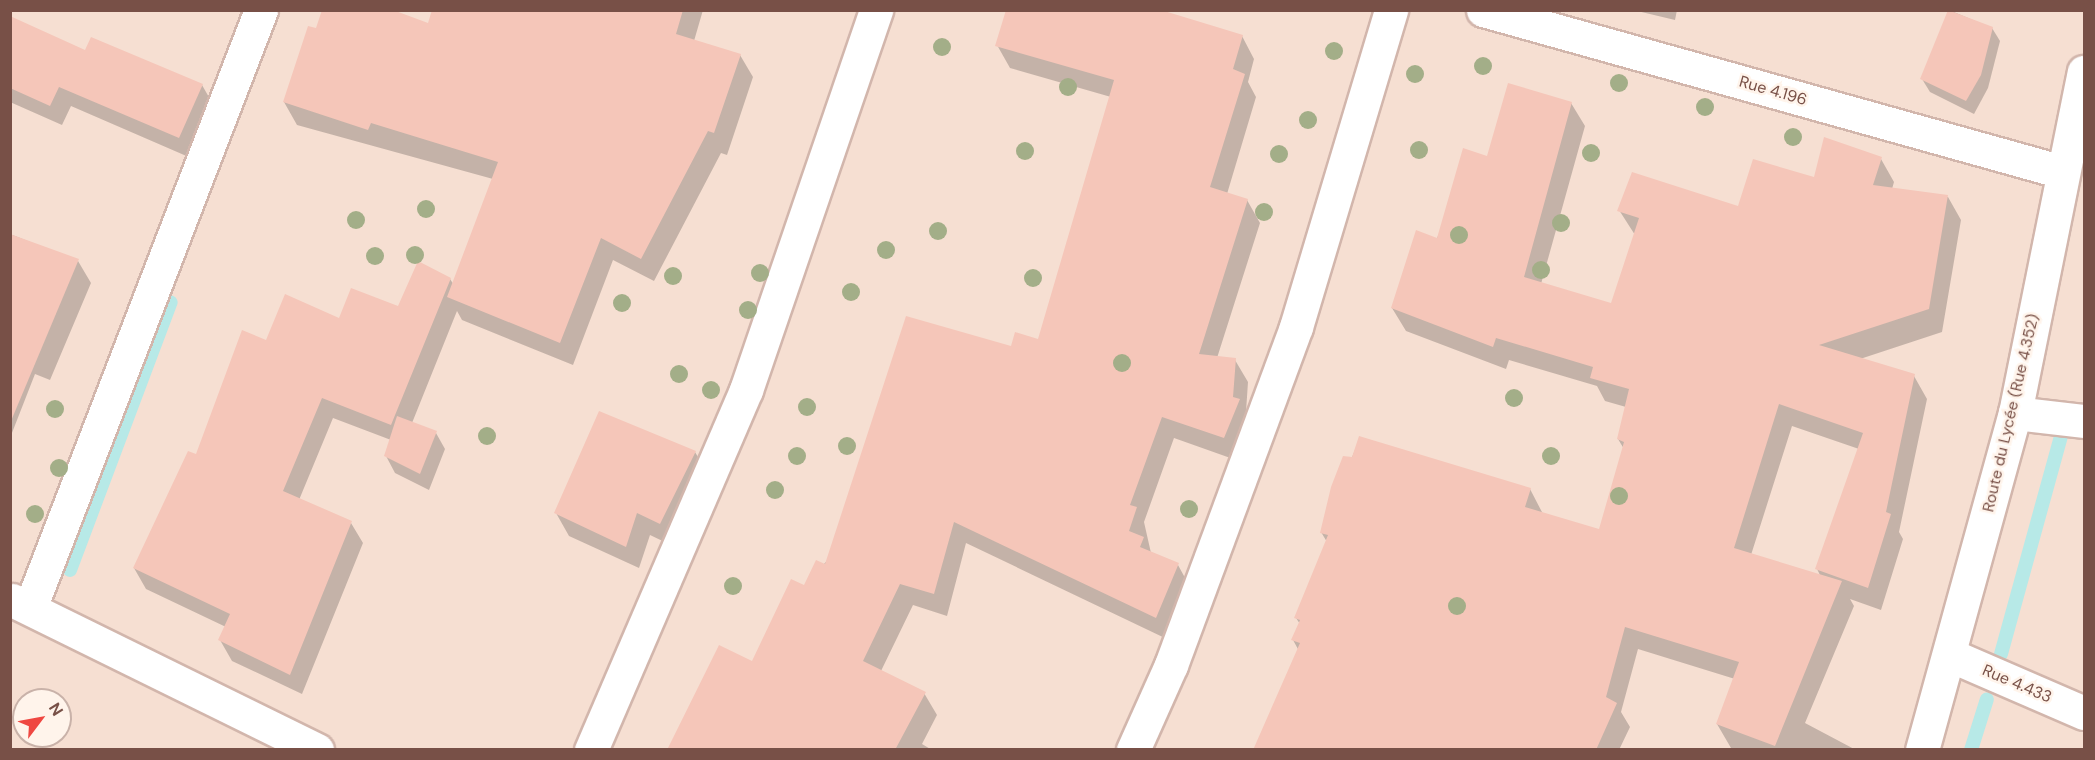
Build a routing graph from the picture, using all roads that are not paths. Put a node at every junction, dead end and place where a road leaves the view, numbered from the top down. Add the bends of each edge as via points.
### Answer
1 (261, 10) edge
2 (876, 10) edge
3 (1391, 10) edge
4 (1483, 10) edge
5 (2085, 72) edge
6 (2063, 172) junction
7 (2014, 413) junction
8 (2085, 421) edge
9 (20, 604) edge
10 (1950, 655) junction
11 (2085, 713) edge
12 (317, 750) edge
13 (591, 750) edge
14 (1133, 750) edge
15 (1923, 750) edge

1 - 9 street
2 - 13 street via 746,390
3 - 14 street via 1296,327 1176,654
4 - 6 street, Rue 4.196
5 - 6 street, Route du Lycée (Rue 4.352)
6 - 7 street, Route du Lycée (Rue 4.352)
7 - 8 street
7 - 10 street, Route du Lycée (Rue 4.352)
9 - 12 street
10 - 11 street, Rue 4.433
10 - 15 street, Route du Lycée (Rue 4.352)

